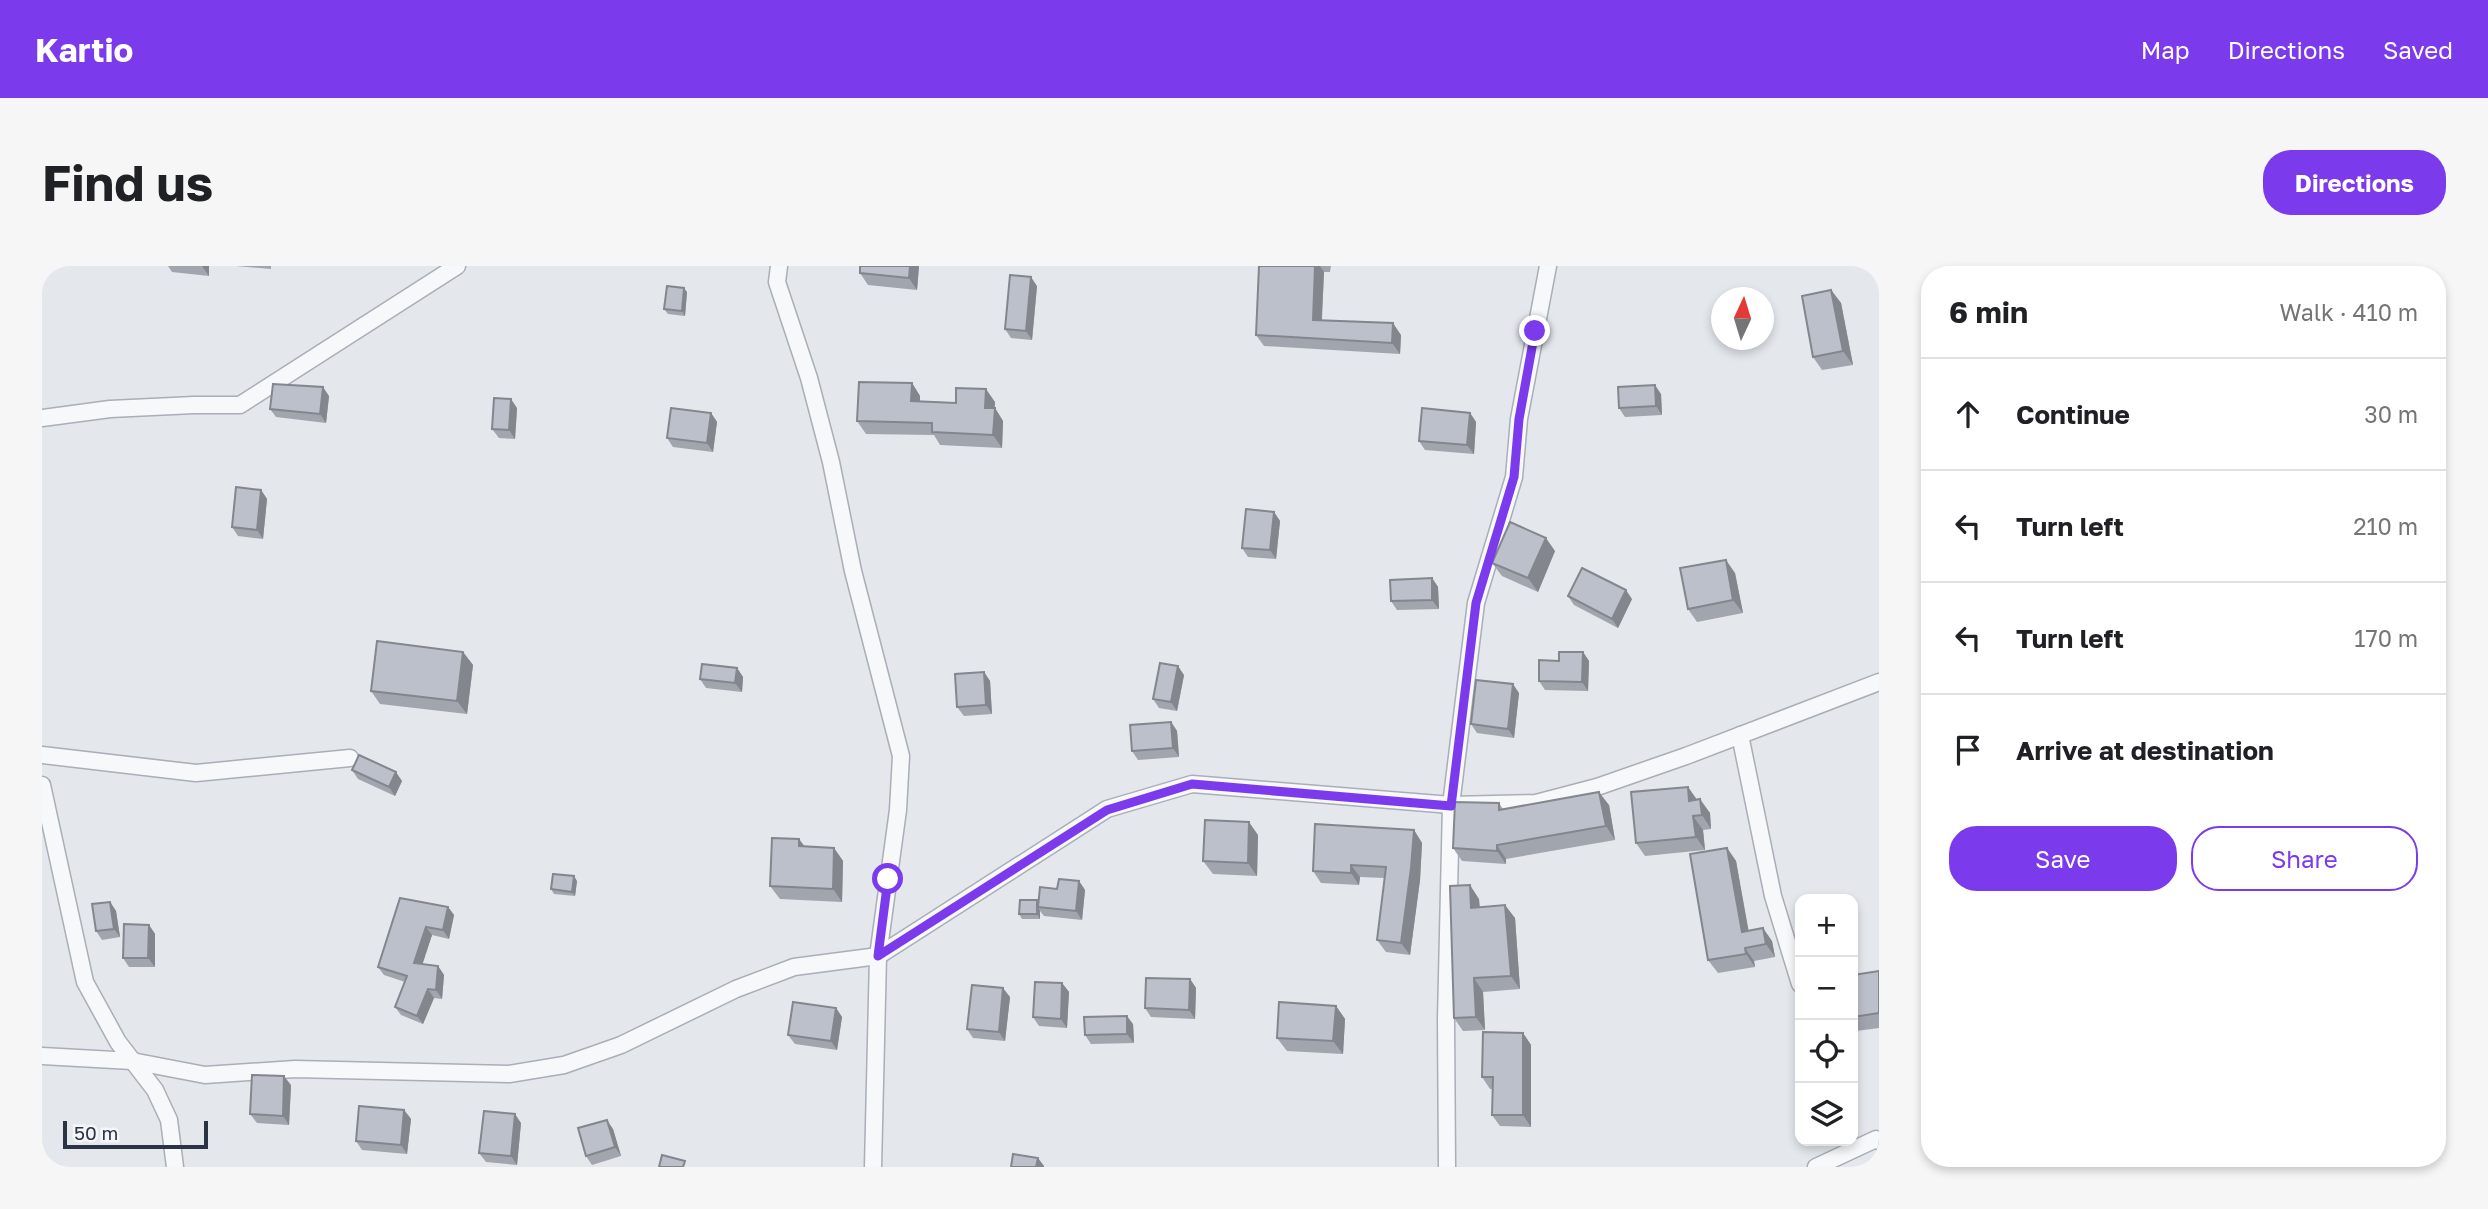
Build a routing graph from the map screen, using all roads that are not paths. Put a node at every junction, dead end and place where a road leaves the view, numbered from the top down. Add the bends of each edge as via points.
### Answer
1 (457, 266) edge
2 (779, 266) edge
3 (1549, 266) edge
4 (42, 418) edge
5 (1879, 682) edge
6 (1740, 735) junction
7 (42, 755) edge
8 (350, 758) dead end
9 (42, 785) edge
10 (1451, 806) junction
11 (878, 956) junction
12 (1795, 968) edge
13 (42, 1056) edge
14 (132, 1061) junction
15 (1879, 1141) edge
16 (175, 1167) edge
17 (873, 1167) edge
18 (1447, 1167) edge
19 (1816, 1167) edge

1 - 4 street via 240,405 138,408
2 - 11 street via 776,282 809,378 901,756
3 - 10 street via 1519,419 1514,477 1476,603
5 - 6 street
6 - 10 street via 1563,797 1536,803
6 - 12 street via 1773,896
7 - 8 street via 196,773
9 - 14 street via 85,982
10 - 11 street via 1192,784 1107,810
10 - 18 street
11 - 14 street via 794,967 736,989 621,1045 564,1065 523,1072 295,1069 205,1075
11 - 17 street
13 - 14 street
14 - 16 street via 155,1090 169,1120
15 - 19 street

